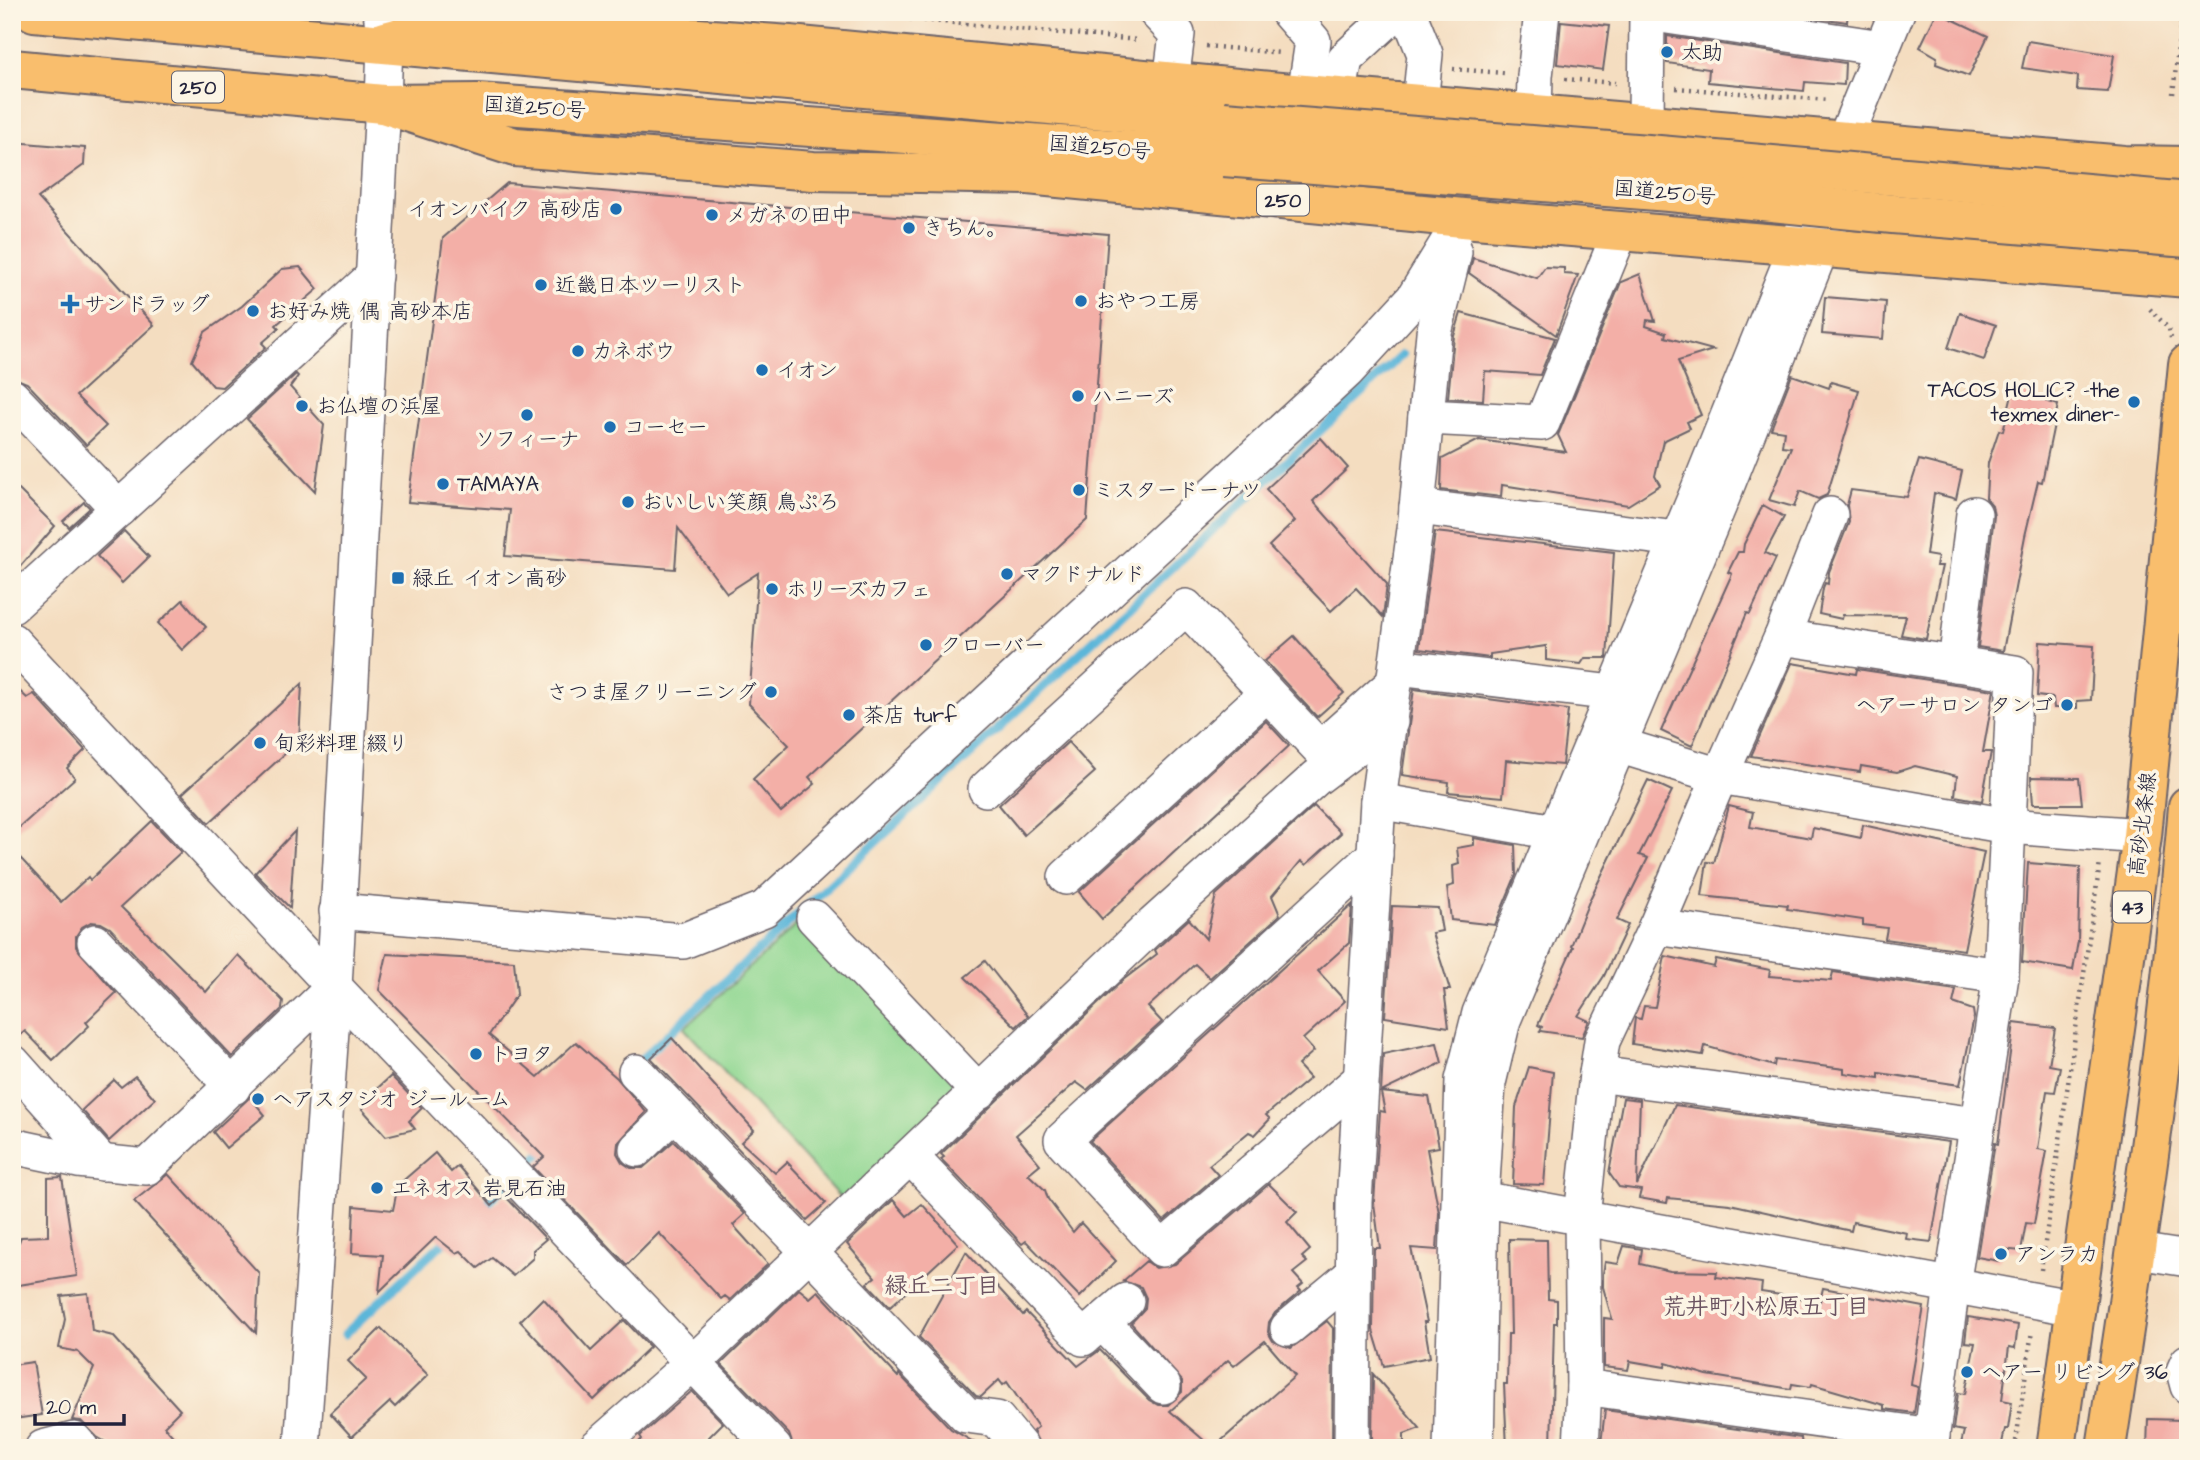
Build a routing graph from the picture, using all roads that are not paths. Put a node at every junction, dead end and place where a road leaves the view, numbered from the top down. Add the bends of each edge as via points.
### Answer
1 (34, 12) edge
2 (433, 12) edge
3 (1156, 12) edge
4 (1288, 12) edge
5 (1396, 12) edge
6 (1408, 12) edge
7 (1542, 12) edge
8 (1897, 12) edge
9 (1922, 12) edge
10 (1647, 13) edge
11 (676, 24) edge
12 (383, 27) edge
13 (1882, 48) junction
14 (12, 69) edge
15 (1171, 82) junction
16 (1322, 96) junction
17 (383, 104) junction
18 (1420, 104) junction
19 (1534, 114) junction
20 (1646, 125) junction
21 (1223, 139) junction
22 (1855, 142) junction
23 (2188, 166) edge
24 (2188, 202) edge
25 (1463, 218) junction
26 (1620, 232) junction
27 (2188, 238) edge
28 (1807, 248) junction
29 (374, 276) junction
30 (2188, 278) edge
31 (2188, 364) edge
32 (12, 397) edge
33 (1426, 418) junction
34 (1417, 507) junction
35 (119, 509) junction
36 (1974, 514) dead end
37 (1830, 515) dead end
38 (1677, 539) junction
39 (12, 606) edge
40 (1782, 637) junction
41 (16, 653) edge
42 (1956, 664) junction
43 (1396, 674) junction
44 (1613, 692) junction
45 (1267, 693) junction
46 (1390, 722) junction
47 (1618, 745) junction
48 (1720, 776) junction
49 (986, 789) dead end
50 (1378, 801) junction
51 (2188, 806) edge
52 (2008, 825) junction
53 (1569, 833) junction
54 (2142, 836) junction
55 (1375, 855) junction
56 (1066, 877) dead end
57 (337, 911) junction
58 (814, 918) dead end
59 (1656, 927) junction
60 (95, 942) dead end
61 (2001, 976) junction
62 (334, 987) junction
63 (12, 1062) edge
64 (636, 1072) dead end
65 (1597, 1074) junction
66 (1361, 1079) junction
67 (233, 1087) junction
68 (979, 1092) junction
69 (674, 1113) junction
70 (1977, 1125) junction
71 (12, 1146) edge
72 (637, 1149) dead end
73 (911, 1157) junction
74 (102, 1163) junction
75 (1482, 1199) junction
76 (1582, 1217) junction
77 (2137, 1251) junction
78 (808, 1254) junction
79 (2188, 1259) edge
80 (1352, 1275) junction
81 (1952, 1286) junction
82 (2076, 1307) junction
83 (1288, 1328) dead end
84 (695, 1361) junction
85 (2188, 1362) edge
86 (1163, 1386) dead end
87 (1584, 1387) junction
88 (2188, 1387) edge
89 (1931, 1442) edge
90 (43, 1448) edge
91 (81, 1448) edge
92 (302, 1448) edge
93 (596, 1448) edge
94 (774, 1448) edge
95 (1021, 1448) edge
96 (1352, 1448) edge
97 (1451, 1448) edge
98 (1476, 1448) edge
99 (1581, 1448) edge
100 (2056, 1448) edge
101 (2106, 1448) edge

1 - 12 main road, 国道250号 / 250
2 - 12 street
3 - 15 street via 1177,34
4 - 16 street via 1313,41 1311,56
5 - 16 street via 1345,59
6 - 18 street via 1425,54
7 - 19 street
8 - 13 street
9 - 22 street
10 - 13 street
10 - 20 street
11 - 12 main road, 250 via 464,20
11 - 15 main road, 250
12 - 17 street
12 - 21 main road, 国道250号 / 250
13 - 22 street via 1860,103
14 - 17 main road, 国道250号 / 250
15 - 16 main road, 250
16 - 18 main road, 250
17 - 21 main road, 国道250号 / 250 via 478,103
17 - 25 main road, 250 via 515,147 800,170 1028,175
17 - 29 street
18 - 19 main road, 250
19 - 20 main road, 250
20 - 22 main road, 250
21 - 24 main road, 国道250号 / 250, bridge via 1648,154
21 - 27 main road, 国道250号 / 250, bridge via 1669,192
22 - 23 main road, 250 via 2124,165
22 - 28 street
25 - 26 main road, 250
25 - 33 street via 1434,333
25 - 57 street via 1414,298 1347,371 764,909 683,941
26 - 28 main road, 250
26 - 33 street via 1542,424
28 - 30 main road, 250
28 - 38 street
28 - 47 street via 1724,493
29 - 35 street
29 - 57 street
31 - 54 main road, 高砂北条線 / 43
32 - 35 street
33 - 34 street
34 - 38 street
34 - 43 street
35 - 39 street
36 - 42 street
37 - 40 street
38 - 44 street
40 - 42 street
40 - 48 street
41 - 62 street
42 - 52 street via 2015,673
43 - 44 street
43 - 45 street via 1320,749
43 - 46 street
44 - 53 street
45 - 49 street via 1186,607
45 - 56 street
46 - 50 street
46 - 68 street via 1316,778 1147,930
47 - 48 street
47 - 53 street
48 - 52 street
48 - 59 street
50 - 53 street
50 - 55 street
51 - 77 main road, 高砂北条線 / 43
52 - 54 street
52 - 61 street
53 - 75 street via 1503,1020 1488,1083
53 - 97 street via 1479,1013 1463,1080
54 - 82 main road, 高砂北条線 / 43
55 - 66 street
55 - 66 street via 1062,1140 1162,1249
57 - 62 street
58 - 68 street
59 - 61 street
59 - 65 street via 1602,1041
60 - 67 street
61 - 70 street
62 - 67 street
62 - 84 street
62 - 92 street
63 - 74 street
64 - 69 street
65 - 70 street
65 - 76 street
66 - 80 street
67 - 74 street via 147,1167
68 - 73 street
69 - 72 street
69 - 78 street
70 - 81 street
71 - 74 street
73 - 78 street
73 - 86 street via 1083,1338 1114,1311
75 - 76 street
75 - 98 street
76 - 81 street
76 - 87 street
77 - 79 street
77 - 101 main road, 高砂北条線 / 43
78 - 84 street
78 - 95 street via 966,1415 997,1419
80 - 83 street
80 - 96 street
81 - 82 street
81 - 89 street
82 - 100 main road, 高砂北条線 / 43
84 - 93 street
84 - 94 street
85 - 88 street via 2184,1371
87 - 89 street
87 - 99 street
90 - 91 street via 74,1440

